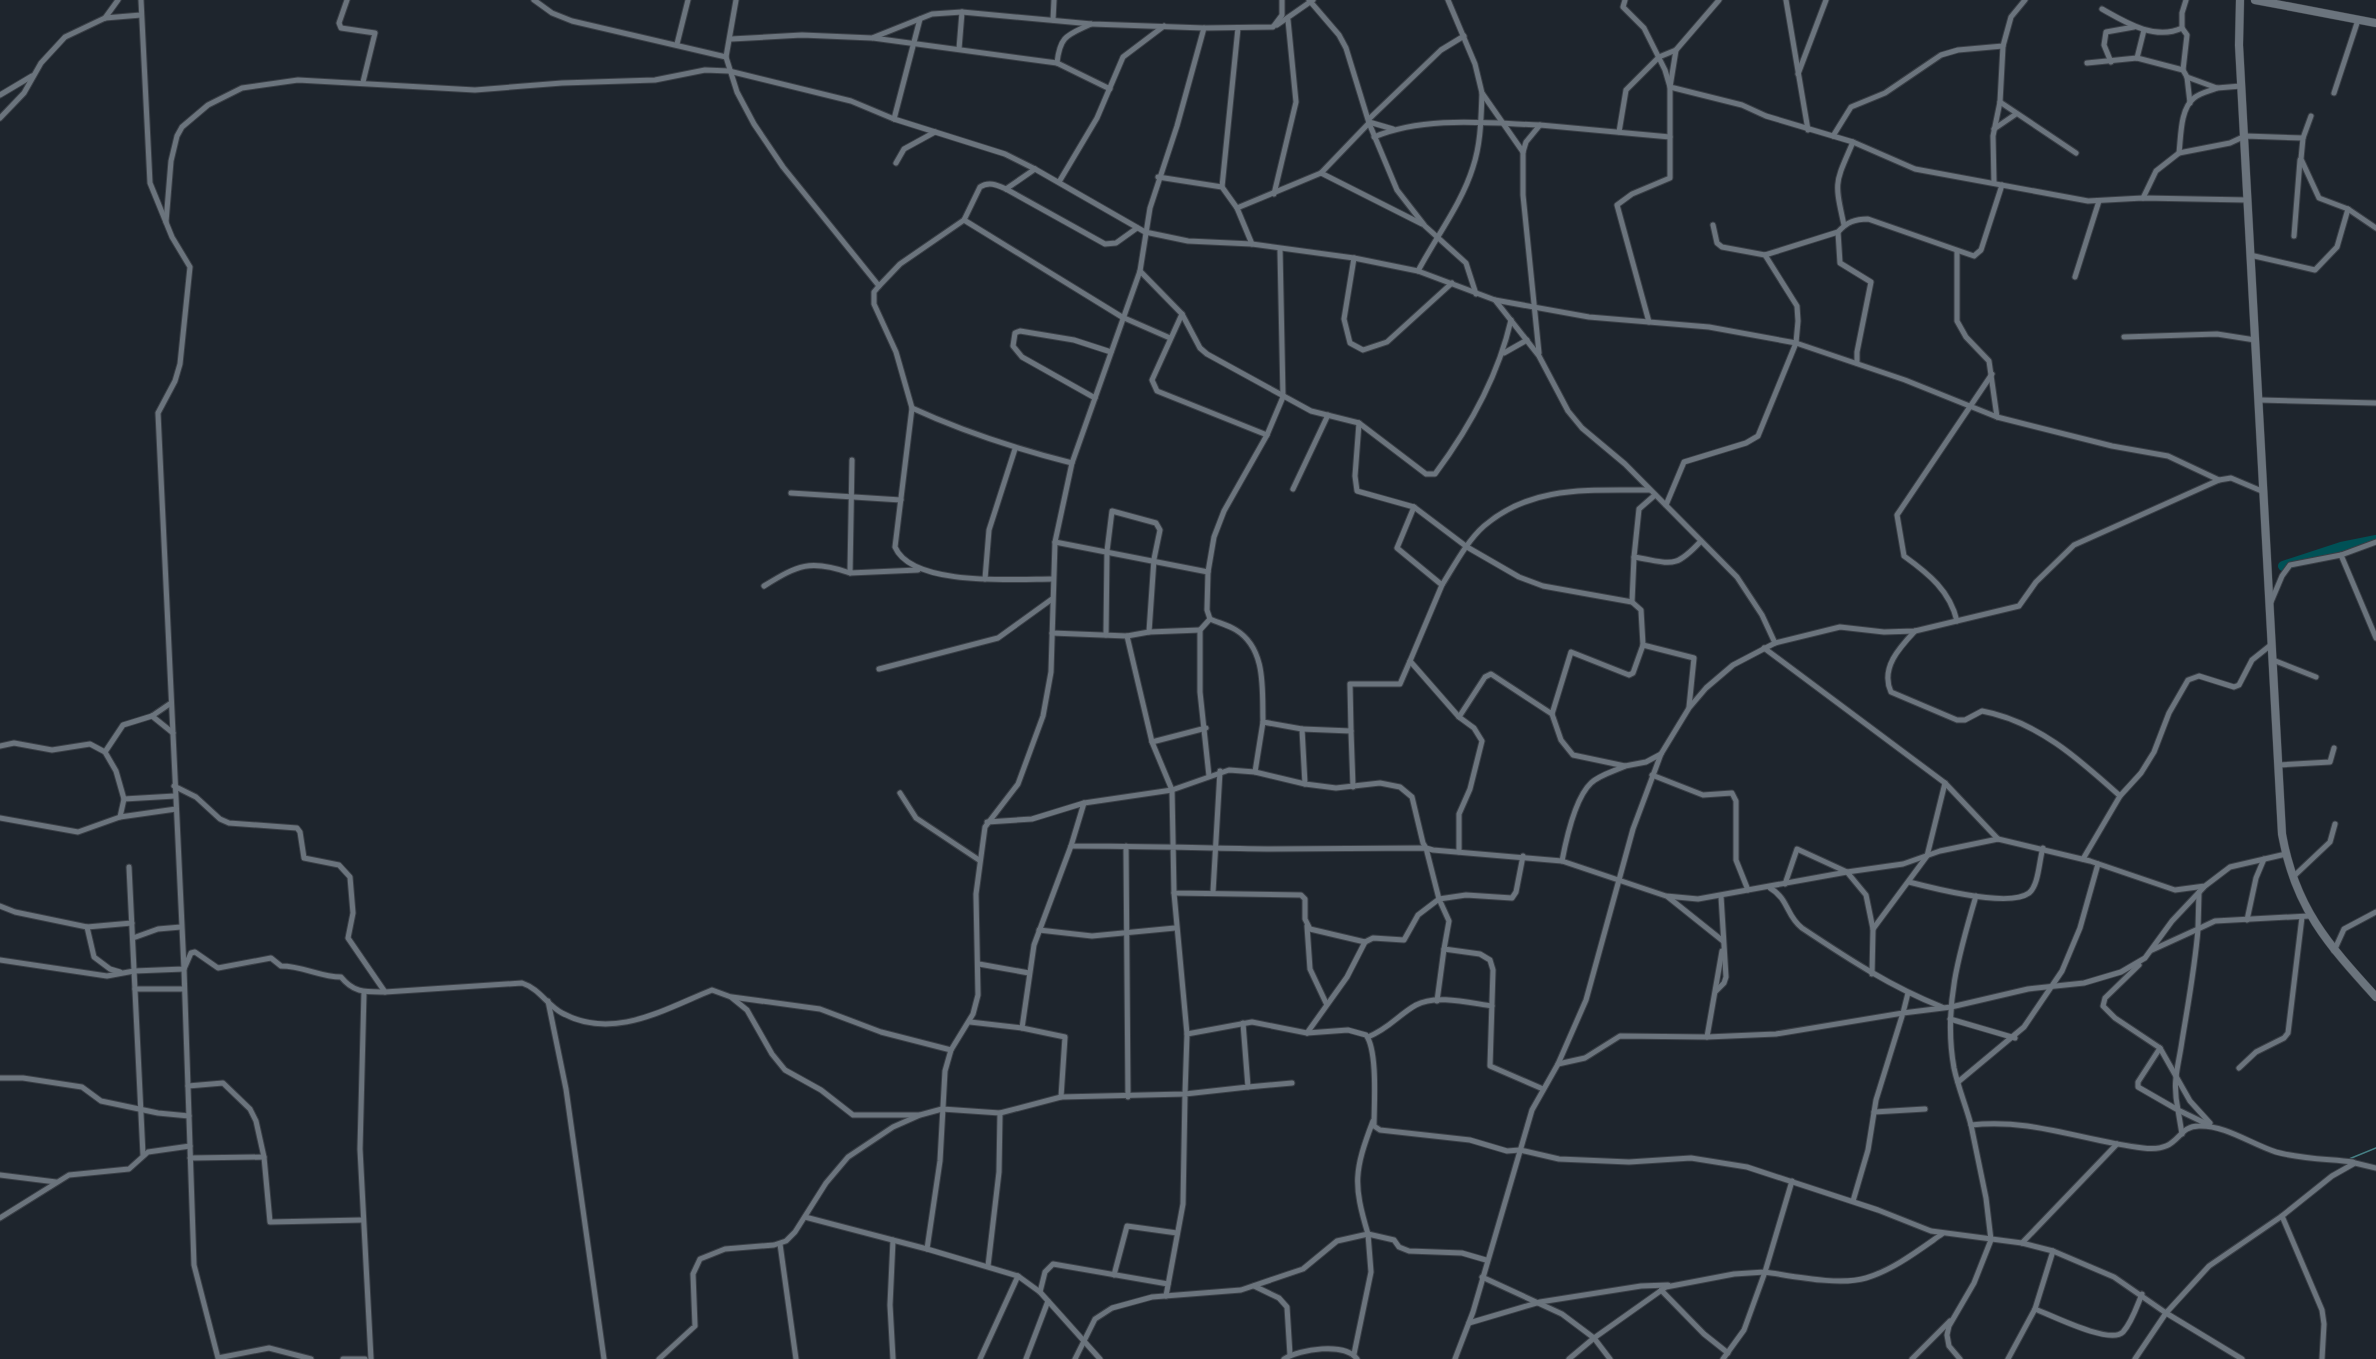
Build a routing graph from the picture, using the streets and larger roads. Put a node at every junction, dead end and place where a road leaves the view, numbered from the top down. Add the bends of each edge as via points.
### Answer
1 (118, 0) edge
2 (141, 0) edge
3 (347, 0) edge
4 (534, 0) edge
5 (688, 0) edge
6 (736, 0) edge
7 (1054, 0) edge
8 (1282, 0) edge
9 (1448, 0) edge
10 (1625, 0) edge
11 (1719, 0) edge
12 (1786, 0) edge
13 (1826, 0) edge
14 (2025, 0) edge
15 (2186, 0) edge
16 (2240, 0) edge
17 (2255, 0) edge
18 (1311, 1) edge
19 (2102, 9) dead end
20 (962, 12) junction
21 (141, 15) junction
22 (105, 18) junction
23 (920, 19) junction
24 (1053, 20) junction
25 (1288, 20) junction
26 (2358, 20) junction
27 (1092, 24) junction
28 (2376, 24) edge
29 (1164, 26) junction
30 (1273, 27) junction
31 (2134, 27) junction
32 (1204, 28) junction
33 (1238, 28) junction
34 (2182, 28) junction
35 (2144, 30) junction
36 (1464, 36) junction
37 (872, 38) junction
38 (731, 39) junction
39 (676, 44) junction
40 (913, 44) junction
41 (2003, 46) junction
42 (959, 49) junction
43 (1676, 50) junction
44 (726, 57) junction
45 (1659, 57) junction
46 (2138, 58) junction
47 (2111, 62) junction
48 (1057, 63) junction
49 (2087, 63) dead end
50 (729, 70) junction
51 (2183, 70) junction
52 (33, 75) junction
53 (1798, 75) junction
54 (2187, 77) junction
55 (363, 82) junction
56 (2241, 86) junction
57 (1670, 87) junction
58 (2217, 88) junction
59 (1110, 89) junction
60 (1482, 93) junction
61 (2334, 93) dead end
62 (0, 95) edge
63 (2000, 102) junction
64 (2190, 103) junction
65 (2016, 114) junction
66 (2311, 116) dead end
67 (0, 118) edge
68 (894, 119) junction
69 (1369, 122) junction
70 (1481, 122) junction
71 (1504, 124) junction
72 (1540, 125) junction
73 (1393, 129) junction
74 (1994, 129) junction
75 (1808, 130) junction
76 (935, 132) junction
77 (1363, 132) junction
78 (1619, 132) junction
79 (1374, 136) junction
80 (1833, 136) junction
81 (2245, 136) junction
82 (1670, 137) junction
83 (2302, 138) junction
84 (1853, 142) junction
85 (1523, 152) junction
86 (2076, 153) dead end
87 (2179, 153) junction
88 (2301, 159) junction
89 (896, 163) dead end
90 (1035, 169) junction
91 (1322, 173) junction
92 (1158, 177) junction
93 (1059, 182) junction
94 (1994, 183) junction
95 (2002, 185) junction
96 (1222, 187) junction
97 (1006, 189) junction
98 (1274, 194) junction
99 (2143, 198) junction
100 (2099, 201) junction
101 (2247, 201) junction
102 (1237, 208) junction
103 (2348, 208) junction
104 (964, 220) junction
105 (166, 222) junction
106 (1713, 225) dead end
107 (1844, 225) junction
108 (1425, 226) junction
109 (1137, 228) junction
110 (2376, 228) edge
111 (1145, 232) junction
112 (1838, 232) junction
113 (1437, 234) junction
114 (2294, 236) dead end
115 (1252, 244) junction
116 (1280, 249) junction
117 (1957, 252) junction
118 (1765, 255) junction
119 (2250, 255) junction
120 (1354, 258) junction
121 (1140, 271) junction
122 (1418, 271) junction
123 (2075, 277) dead end
124 (1452, 283) junction
125 (879, 286) junction
126 (1476, 294) junction
127 (1495, 300) junction
128 (1533, 306) junction
129 (1182, 314) junction
130 (1122, 316) junction
131 (1511, 320) junction
132 (1649, 322) junction
133 (2124, 337) dead end
134 (1170, 338) junction
135 (1527, 340) junction
136 (2255, 340) junction
137 (1796, 343) junction
138 (1111, 352) junction
139 (1504, 353) junction
140 (1539, 356) junction
141 (1857, 363) junction
142 (1992, 374) junction
143 (1283, 397) junction
144 (1095, 398) junction
145 (2260, 400) junction
146 (2376, 403) edge
147 (1969, 407) junction
148 (912, 408) junction
149 (1328, 415) junction
150 (1996, 417) junction
151 (1359, 423) junction
152 (1267, 435) junction
153 (1015, 449) junction
154 (852, 459) dead end
155 (1072, 463) junction
156 (2219, 480) junction
157 (1293, 489) dead end
158 (1650, 490) junction
159 (2264, 492) junction
160 (791, 493) dead end
161 (1655, 495) junction
162 (851, 497) junction
163 (901, 500) junction
164 (1666, 505) junction
165 (1413, 507) junction
166 (1701, 541) junction
167 (1055, 542) junction
168 (2376, 542) edge
169 (1467, 547) junction
170 (1107, 551) junction
171 (2340, 555) junction
172 (1634, 557) junction
173 (1154, 559) junction
174 (919, 569) junction
175 (1208, 572) junction
176 (850, 573) junction
177 (985, 579) junction
178 (1053, 579) junction
179 (1442, 585) junction
180 (764, 586) dead end
181 (1052, 599) junction
182 (1632, 602) junction
183 (2271, 602) junction
184 (1210, 619) junction
185 (1957, 621) junction
186 (1200, 630) junction
187 (1915, 631) junction
188 (1149, 632) junction
189 (1052, 633) junction
190 (1106, 635) junction
191 (1127, 636) junction
192 (2376, 638) edge
193 (1775, 643) junction
194 (2272, 644) junction
195 (1642, 645) junction
196 (1764, 648) junction
197 (2273, 660) junction
198 (1410, 661) junction
199 (879, 669) dead end
200 (2316, 677) dead end
201 (171, 703) junction
202 (1689, 708) junction
203 (1552, 714) junction
204 (152, 716) junction
205 (1459, 717) junction
206 (1263, 722) junction
207 (1206, 728) junction
208 (1302, 729) junction
209 (1351, 731) junction
210 (173, 732) junction
211 (1152, 742) junction
212 (0, 746) edge
213 (2334, 748) dead end
214 (105, 752) junction
215 (1661, 754) junction
216 (2279, 765) junction
217 (1625, 766) junction
218 (1220, 771) junction
219 (1255, 772) junction
220 (1653, 775) junction
221 (1209, 776) junction
222 (1944, 783) junction
223 (1305, 784) junction
224 (174, 786) junction
225 (1353, 787) junction
226 (1172, 790) junction
227 (900, 793) dead end
228 (175, 796) junction
229 (2120, 796) junction
230 (124, 799) junction
231 (1084, 803) junction
232 (176, 809) junction
233 (0, 818) edge
234 (120, 818) junction
235 (987, 822) junction
236 (2335, 824) dead end
237 (1998, 839) junction
238 (1172, 845) junction
239 (1071, 846) junction
240 (1126, 846) junction
241 (1215, 847) junction
242 (1426, 848) junction
243 (2043, 848) junction
244 (1460, 852) junction
245 (2286, 854) junction
246 (1523, 856) junction
247 (1927, 856) junction
248 (2083, 859) junction
249 (2264, 859) junction
250 (979, 860) junction
251 (1562, 861) junction
252 (2098, 864) junction
253 (129, 867) dead end
254 (1847, 872) junction
255 (2294, 877) junction
256 (1617, 881) junction
257 (1909, 882) junction
258 (1785, 884) junction
259 (2205, 886) junction
260 (1770, 888) junction
261 (1748, 890) junction
262 (1213, 892) junction
263 (2199, 892) junction
264 (1174, 893) junction
265 (1666, 896) junction
266 (1721, 896) junction
267 (1976, 896) junction
268 (1439, 899) junction
269 (0, 906) edge
270 (2376, 912) edge
271 (2306, 916) junction
272 (2247, 920) junction
273 (132, 923) junction
274 (1306, 926) junction
275 (87, 927) junction
276 (181, 927) junction
277 (1176, 928) junction
278 (1874, 929) junction
279 (2198, 929) junction
280 (1039, 930) junction
281 (1126, 934) junction
282 (133, 938) junction
283 (1365, 942) junction
284 (1723, 944) junction
285 (1444, 949) junction
286 (2152, 950) junction
287 (2334, 951) junction
288 (0, 960) edge
289 (2142, 962) junction
290 (979, 964) junction
291 (184, 969) junction
292 (134, 971) junction
293 (120, 972) junction
294 (1029, 973) junction
295 (1872, 974) junction
296 (2051, 987) junction
297 (135, 989) junction
298 (184, 989) junction
299 (364, 992) junction
300 (385, 992) junction
301 (1716, 992) junction
302 (1908, 993) junction
303 (731, 997) junction
304 (2376, 997) edge
305 (548, 1001) junction
306 (1437, 1001) junction
307 (1326, 1003) junction
308 (1492, 1006) junction
309 (1951, 1007) junction
310 (1944, 1008) junction
311 (1903, 1013) junction
312 (1950, 1019) junction
313 (970, 1022) junction
314 (1243, 1023) junction
315 (1022, 1028) junction
316 (1307, 1033) junction
317 (1187, 1034) junction
318 (1368, 1037) junction
319 (1707, 1037) junction
320 (2014, 1038) junction
321 (2160, 1048) junction
322 (951, 1050) junction
323 (1558, 1064) junction
324 (2239, 1068) dead end
325 (2175, 1071) junction
326 (0, 1078) edge
327 (1958, 1082) junction
328 (1292, 1083) dead end
329 (188, 1086) junction
330 (1248, 1087) junction
331 (1543, 1089) junction
332 (1185, 1094) junction
333 (1061, 1097) junction
334 (1128, 1097) junction
335 (140, 1109) junction
336 (942, 1109) junction
337 (1925, 1109) dead end
338 (2178, 1110) junction
339 (1874, 1112) junction
340 (1000, 1113) junction
341 (920, 1115) junction
342 (189, 1116) junction
343 (1374, 1120) junction
344 (1971, 1125) junction
345 (2214, 1126) junction
346 (2182, 1134) junction
347 (2117, 1144) junction
348 (190, 1146) junction
349 (1520, 1150) junction
350 (143, 1155) junction
351 (264, 1157) junction
352 (190, 1158) junction
353 (2355, 1162) junction
354 (2376, 1168) edge
355 (0, 1174) edge
356 (1792, 1181) junction
357 (56, 1182) junction
358 (1853, 1201) junction
359 (2282, 1216) junction
360 (805, 1217) junction
361 (0, 1218) edge
362 (362, 1220) junction
363 (1177, 1233) junction
364 (1368, 1234) junction
365 (1942, 1234) junction
366 (892, 1240) junction
367 (1991, 1240) junction
368 (2022, 1243) junction
369 (780, 1244) junction
370 (927, 1249) junction
371 (2053, 1251) junction
372 (1486, 1260) junction
373 (988, 1266) junction
374 (1765, 1272) junction
375 (1114, 1275) junction
376 (1018, 1276) junction
377 (1482, 1277) junction
378 (1168, 1284) junction
379 (1254, 1286) junction
380 (1670, 1286) junction
381 (1661, 1290) junction
382 (1040, 1292) junction
383 (2142, 1294) junction
384 (1166, 1296) junction
385 (1048, 1301) junction
386 (1540, 1302) junction
387 (2035, 1309) junction
388 (2166, 1313) junction
389 (1951, 1320) junction
390 (1469, 1323) junction
391 (1594, 1338) junction
392 (1084, 1340) junction
393 (1728, 1353) junction
394 (1290, 1355) junction
395 (1356, 1356) edge
396 (311, 1359) edge
397 (343, 1359) edge
398 (365, 1359) edge
399 (371, 1359) edge
400 (604, 1359) edge
401 (659, 1359) edge
402 (796, 1359) edge
403 (893, 1359) edge
404 (980, 1359) edge
405 (1026, 1359) edge
406 (1075, 1359) edge
407 (1100, 1359) edge
408 (1284, 1359) edge
409 (1455, 1359) edge
410 (1569, 1359) edge
411 (1610, 1359) edge
412 (1723, 1359) edge
413 (1912, 1359) edge
414 (1960, 1359) edge
415 (2008, 1359) edge
416 (2136, 1359) edge
417 (2242, 1359) edge
418 (2322, 1359) edge

1 - 22 street
2 - 21 street
3 - 55 street via 339,23 341,28 375,33
4 - 39 street via 572,21
5 - 39 street
6 - 38 street
7 - 24 street
8 - 30 street via 1282,15
9 - 36 street
10 - 45 street via 1623,7 1644,28
11 - 43 street
12 - 53 street
13 - 53 street
14 - 41 street via 2011,17
15 - 34 street
16 - 56 street
17 - 26 street
18 - 25 street
18 - 69 street via 1346,48
19 - 31 street
20 - 23 street
20 - 24 street
20 - 42 street
21 - 22 street
21 - 105 street via 147,167 153,194
22 - 52 street via 65,37
23 - 37 street
23 - 40 street
24 - 27 street
25 - 30 street
25 - 98 street via 1296,102
26 - 28 street
26 - 61 street
27 - 29 street
27 - 48 street via 1065,37 1060,43
29 - 32 street
29 - 59 street via 1123,57
30 - 33 street
31 - 35 street
31 - 47 street via 2106,32 2104,45
32 - 33 street
32 - 92 street via 1177,126
33 - 96 street
34 - 35 street via 2169,32
34 - 51 street via 2187,35
35 - 46 street
36 - 60 street
36 - 69 street via 1441,50
37 - 38 street via 802,35
37 - 40 street
38 - 44 street
39 - 44 street
40 - 42 street
40 - 68 street
41 - 63 street
41 - 80 street via 1941,55 1885,93 1851,107
42 - 48 street
43 - 45 street
43 - 57 street
44 - 50 street
45 - 57 street
45 - 78 street via 1626,90
46 - 47 street
46 - 51 street
47 - 49 street
48 - 59 street
50 - 55 street via 705,70 655,80 475,90
50 - 68 street via 851,101
50 - 125 street via 754,124 783,167
51 - 54 street
52 - 62 street
52 - 67 street via 24,93
53 - 75 street
54 - 58 street
54 - 64 street
55 - 105 street via 292,80 242,88 208,105 177,136
56 - 58 street
56 - 81 street
57 - 75 street via 1742,105
57 - 82 street
58 - 64 street via 2194,97
59 - 93 street
60 - 70 street
60 - 71 street
63 - 65 street
63 - 74 street
64 - 87 street via 2182,121
65 - 74 street
65 - 86 street
66 - 83 street
68 - 76 street
69 - 73 street
69 - 77 street
69 - 79 street
70 - 71 street
70 - 73 street
70 - 113 street via 1478,150 1467,184
71 - 72 street
71 - 85 street
72 - 78 street
72 - 85 street
73 - 79 street
74 - 94 street
75 - 80 street
76 - 89 street via 904,149
76 - 90 street via 983,146
77 - 79 street
77 - 91 street
78 - 82 street
79 - 108 street via 1397,190
80 - 84 street
81 - 83 street
81 - 87 street via 2230,143
81 - 101 street
82 - 132 street via 1670,178 1617,205
83 - 88 street
84 - 94 street via 1915,169
84 - 107 street via 1837,179
85 - 128 street
87 - 99 street via 2156,171
88 - 103 street via 2319,198
88 - 114 street
90 - 93 street
90 - 97 street
91 - 98 street
91 - 108 street
92 - 96 street
92 - 111 street
93 - 109 street
94 - 95 street
95 - 100 street
95 - 117 street via 1981,250 1974,256
96 - 102 street
97 - 104 street via 989,183 980,187
97 - 109 street via 1105,244 1116,243
98 - 102 street
99 - 100 street
99 - 101 street
100 - 123 street
101 - 119 street
102 - 115 street
103 - 110 street
103 - 119 street via 2337,247 2315,270
104 - 125 street via 900,264
104 - 130 street
105 - 201 street via 190,267 180,364 158,413
106 - 118 street via 1717,243 1722,247
107 - 112 street
107 - 117 street via 1868,219
108 - 113 street
109 - 111 street
111 - 115 street via 1206,243
111 - 121 street
112 - 118 street
112 - 141 street via 1840,263 1871,282
113 - 122 street
113 - 126 street via 1466,263
115 - 116 street
116 - 120 street
116 - 143 street
117 - 142 street via 1959,328 1985,355
118 - 137 street via 1797,306
119 - 136 street
120 - 122 street
120 - 124 street via 1344,319 1350,343 1363,350 1387,342
121 - 129 street
121 - 130 street
122 - 124 street
124 - 126 street
125 - 148 street via 874,292 874,304 896,352
126 - 127 street
127 - 128 street
127 - 131 street
128 - 132 street
128 - 140 street
129 - 134 street
129 - 143 street via 1207,354
130 - 134 street
130 - 138 street
131 - 135 street
131 - 139 street
132 - 137 street via 1709,327
133 - 136 street via 2217,334
134 - 152 street via 1152,380 1157,391
135 - 139 street
135 - 140 street
136 - 145 street
137 - 141 street
137 - 164 street via 1758,436 1684,462
138 - 144 street
138 - 144 street via 1036,332 1020,331 1013,339 1013,346 1022,357
139 - 151 street via 1474,414 1435,474 1426,474
140 - 158 street via 1568,411 1582,428
141 - 147 street
142 - 147 street
142 - 150 street
143 - 149 street
143 - 152 street
144 - 155 street
145 - 146 street
145 - 159 street
147 - 150 street
147 - 185 street via 1897,515 1904,556 1928,574 1951,600
148 - 153 street
148 - 163 street
149 - 151 street
149 - 157 street
150 - 156 street via 2168,456
151 - 165 street via 1357,491
152 - 175 street via 1224,511 1214,537
153 - 155 street
153 - 177 street via 989,530
154 - 162 street
155 - 167 street
156 - 159 street via 2231,478
156 - 185 street via 2074,545 2036,582 2019,606
158 - 161 street
158 - 169 street via 1539,495 1483,526
159 - 183 street
160 - 162 street
161 - 164 street
161 - 172 street via 1639,509
162 - 163 street
162 - 176 street
163 - 174 street via 895,548 902,559
164 - 166 street
165 - 169 street
165 - 179 street via 1397,548
166 - 172 street via 1675,563
166 - 193 street via 1737,577
167 - 170 street
167 - 178 street
168 - 171 street
169 - 179 street
169 - 182 street via 1498,567 1543,586
170 - 173 street
170 - 173 street via 1112,511 1158,525
170 - 190 street
171 - 183 street via 2290,566
171 - 192 street
172 - 182 street
173 - 175 street
173 - 188 street
174 - 176 street
174 - 177 street
175 - 184 street
176 - 180 street via 822,564 805,564
177 - 178 street
178 - 181 street
179 - 198 street
181 - 189 street
181 - 199 street via 998,638
182 - 195 street via 1641,610
183 - 194 street
184 - 186 street
184 - 206 street via 1238,631 1254,647 1261,673
185 - 187 street
186 - 188 street
186 - 207 street via 1200,692
187 - 193 street via 1840,627
187 - 229 street via 1892,657 1892,692 1957,720 1982,711 2023,723 2085,765
188 - 191 street
189 - 190 street
189 - 235 street via 1048,697 1038,735 1018,784
190 - 191 street
191 - 211 street
193 - 196 street
194 - 197 street
194 - 229 street via 2252,660 2239,685 2234,687 2199,676 2188,680 2169,713 2154,752 2141,774
195 - 202 street via 1694,658
195 - 203 street via 1629,675 1571,652
196 - 202 street via 1733,665
196 - 222 street
197 - 200 street
197 - 216 street
198 - 205 street
198 - 209 street via 1400,684 1350,684
201 - 204 street
201 - 210 street
202 - 215 street
203 - 205 street via 1491,675 1485,677
203 - 217 street via 1569,753
204 - 210 street
204 - 214 street via 123,725
205 - 244 street via 1474,728 1482,741 1459,814
206 - 208 street
206 - 219 street
207 - 211 street
207 - 221 street
208 - 209 street
208 - 223 street
209 - 225 street
210 - 224 street
211 - 226 street
212 - 214 street via 14,743 52,750 90,744
213 - 216 street via 2330,762
214 - 230 street via 116,771
215 - 217 street
215 - 220 street
216 - 245 street
217 - 251 street via 1592,782 1585,792
218 - 219 street
218 - 221 street
218 - 241 street
219 - 223 street
220 - 256 street
220 - 261 street via 1702,795 1729,792 1735,796 1736,860
221 - 226 street
222 - 237 street
222 - 247 street
223 - 225 street
224 - 228 street
224 - 300 street via 196,797 229,823 297,828 304,858 332,862 345,869 350,877 354,910 348,938
225 - 242 street via 1380,783 1407,791
226 - 231 street
226 - 238 street
227 - 250 street via 916,818
228 - 230 street
228 - 232 street
229 - 248 street
230 - 234 street
231 - 235 street via 1032,819
231 - 239 street
232 - 234 street
232 - 276 street
233 - 234 street via 78,832
235 - 250 street
236 - 255 street via 2330,842
237 - 243 street
237 - 247 street
238 - 240 street
238 - 241 street
238 - 264 street
239 - 240 street
239 - 280 street
240 - 281 street
241 - 242 street
241 - 262 street
242 - 244 street
242 - 268 street
243 - 248 street
243 - 267 street via 2030,892 2000,898
244 - 246 street
245 - 249 street
245 - 255 street
246 - 251 street
246 - 268 street via 1512,898 1476,895
247 - 254 street via 1903,864
247 - 257 street
248 - 252 street
249 - 259 street via 2230,867
249 - 272 street
250 - 290 street
251 - 256 street
252 - 259 street via 2175,890
252 - 296 street via 2072,952
253 - 273 street
254 - 258 street
254 - 258 street via 1797,849
254 - 278 street via 1866,895
255 - 271 street
256 - 265 street
256 - 323 street via 1594,974
257 - 267 street
257 - 278 street
258 - 260 street
259 - 263 street
260 - 261 street
260 - 295 street via 1782,896 1798,925
261 - 266 street
262 - 264 street
262 - 274 street via 1301,895 1305,899
263 - 279 street
263 - 286 street
264 - 277 street
265 - 266 street
265 - 284 street
266 - 284 street
267 - 309 street via 1958,956
268 - 283 street via 1418,915 1404,940 1373,938
268 - 285 street via 1449,924
269 - 275 street
270 - 287 street via 2344,929
271 - 272 street
271 - 287 street
271 - 324 street via 2288,1033 2256,1052
272 - 279 street via 2215,921
273 - 275 street
273 - 282 street
274 - 283 street
274 - 307 street via 1310,969
275 - 293 street via 94,957
276 - 282 street via 162,928
276 - 291 street
277 - 281 street
277 - 317 street
278 - 295 street
279 - 286 street
279 - 325 street
280 - 281 street via 1083,936
280 - 294 street
281 - 334 street
282 - 292 street
283 - 307 street via 1347,977
284 - 301 street
284 - 301 street via 1726,977
285 - 306 street
285 - 308 street via 1479,954 1490,960
286 - 289 street
287 - 304 street
288 - 293 street via 107,976
289 - 296 street via 2102,979
289 - 321 street via 2105,998 2103,1006
290 - 294 street
290 - 313 street via 978,995
291 - 292 street
291 - 298 street
291 - 299 street via 195,952 218,968 271,958 281,966 341,977 352,990
292 - 293 street
292 - 297 street
294 - 315 street
295 - 302 street
296 - 309 street
296 - 320 street
297 - 298 street
297 - 335 street
298 - 329 street
299 - 300 street
299 - 362 street
300 - 305 street via 513,982 537,990
301 - 319 street
302 - 310 street
302 - 311 street
303 - 305 street via 712,990 666,1010 617,1024 561,1013
303 - 322 street via 820,1009 874,1030
303 - 341 street via 752,1017 779,1063 853,1115
305 - 400 street via 569,1112
306 - 308 street
306 - 318 street via 1417,1004 1385,1030
307 - 316 street
308 - 331 street via 1491,1066
309 - 310 street
309 - 312 street
310 - 311 street
311 - 319 street via 1807,1030
311 - 339 street
312 - 320 street
312 - 327 street
313 - 315 street
313 - 322 street
314 - 316 street via 1261,1022
314 - 317 street
314 - 330 street
315 - 333 street via 1065,1037
316 - 318 street via 1354,1030
317 - 332 street
318 - 343 street via 1375,1086
319 - 323 street via 1620,1036 1585,1058
320 - 327 street
321 - 325 street
321 - 338 street via 2138,1087
322 - 336 street
323 - 331 street
325 - 338 street
325 - 345 street via 2190,1101
326 - 335 street via 82,1087 100,1101
327 - 344 street
328 - 330 street
329 - 342 street
329 - 351 street via 225,1084 251,1110
330 - 332 street
331 - 349 street
332 - 334 street
332 - 363 street via 1184,1199
333 - 334 street
333 - 340 street
335 - 342 street
335 - 350 street
336 - 340 street
336 - 341 street
336 - 370 street
337 - 339 street
338 - 345 street
338 - 346 street
339 - 358 street
340 - 373 street via 999,1172
341 - 360 street via 848,1156
342 - 348 street
343 - 349 street via 1374,1126 1380,1130
343 - 364 street via 1360,1156 1356,1192
344 - 347 street via 2020,1123
344 - 367 street
345 - 346 street via 2196,1125
345 - 353 street via 2276,1152
346 - 347 street via 2162,1149
347 - 368 street
348 - 350 street
348 - 352 street
349 - 356 street via 1559,1159 1592,1161 1719,1161
349 - 372 street
350 - 357 street via 132,1168 69,1175
351 - 352 street
351 - 362 street via 270,1222
352 - 396 street via 194,1265 217,1355 224,1359 243,1351 269,1348
353 - 354 street
353 - 359 street
355 - 357 street
356 - 358 street
356 - 374 street
357 - 361 street
358 - 365 street
359 - 388 street via 2209,1266
359 - 418 street via 2322,1310
360 - 366 street
360 - 369 street via 791,1237
362 - 399 street
363 - 375 street via 1127,1226
363 - 378 street
364 - 372 street via 1394,1240 1409,1251 1462,1253
364 - 379 street via 1337,1241 1303,1269
364 - 395 street via 1371,1272
365 - 367 street
365 - 374 street via 1866,1278 1833,1280
366 - 370 street
366 - 403 street
367 - 368 street
367 - 389 street via 1974,1283
368 - 371 street
369 - 401 street via 725,1249 700,1258 693,1274 695,1326
369 - 402 street
370 - 373 street
371 - 383 street
371 - 387 street
372 - 377 street
373 - 376 street
374 - 380 street
374 - 393 street via 1744,1330
375 - 378 street
375 - 382 street via 1053,1264 1045,1272
376 - 382 street
376 - 404 street
377 - 386 street
377 - 390 street
378 - 384 street
379 - 384 street via 1230,1292
379 - 394 street via 1287,1306
380 - 381 street
380 - 386 street via 1641,1286
381 - 391 street
381 - 393 street
382 - 385 street
383 - 387 street via 2124,1331 2115,1336
383 - 388 street
384 - 392 street via 1102,1313
385 - 392 street
385 - 405 street
386 - 390 street
386 - 391 street
387 - 415 street
388 - 416 street
388 - 417 street
389 - 413 street
389 - 414 street via 1949,1346
390 - 409 street
391 - 410 street
391 - 411 street
392 - 406 street
392 - 407 street
393 - 412 street
394 - 395 street via 1336,1349
394 - 408 street
397 - 398 street

